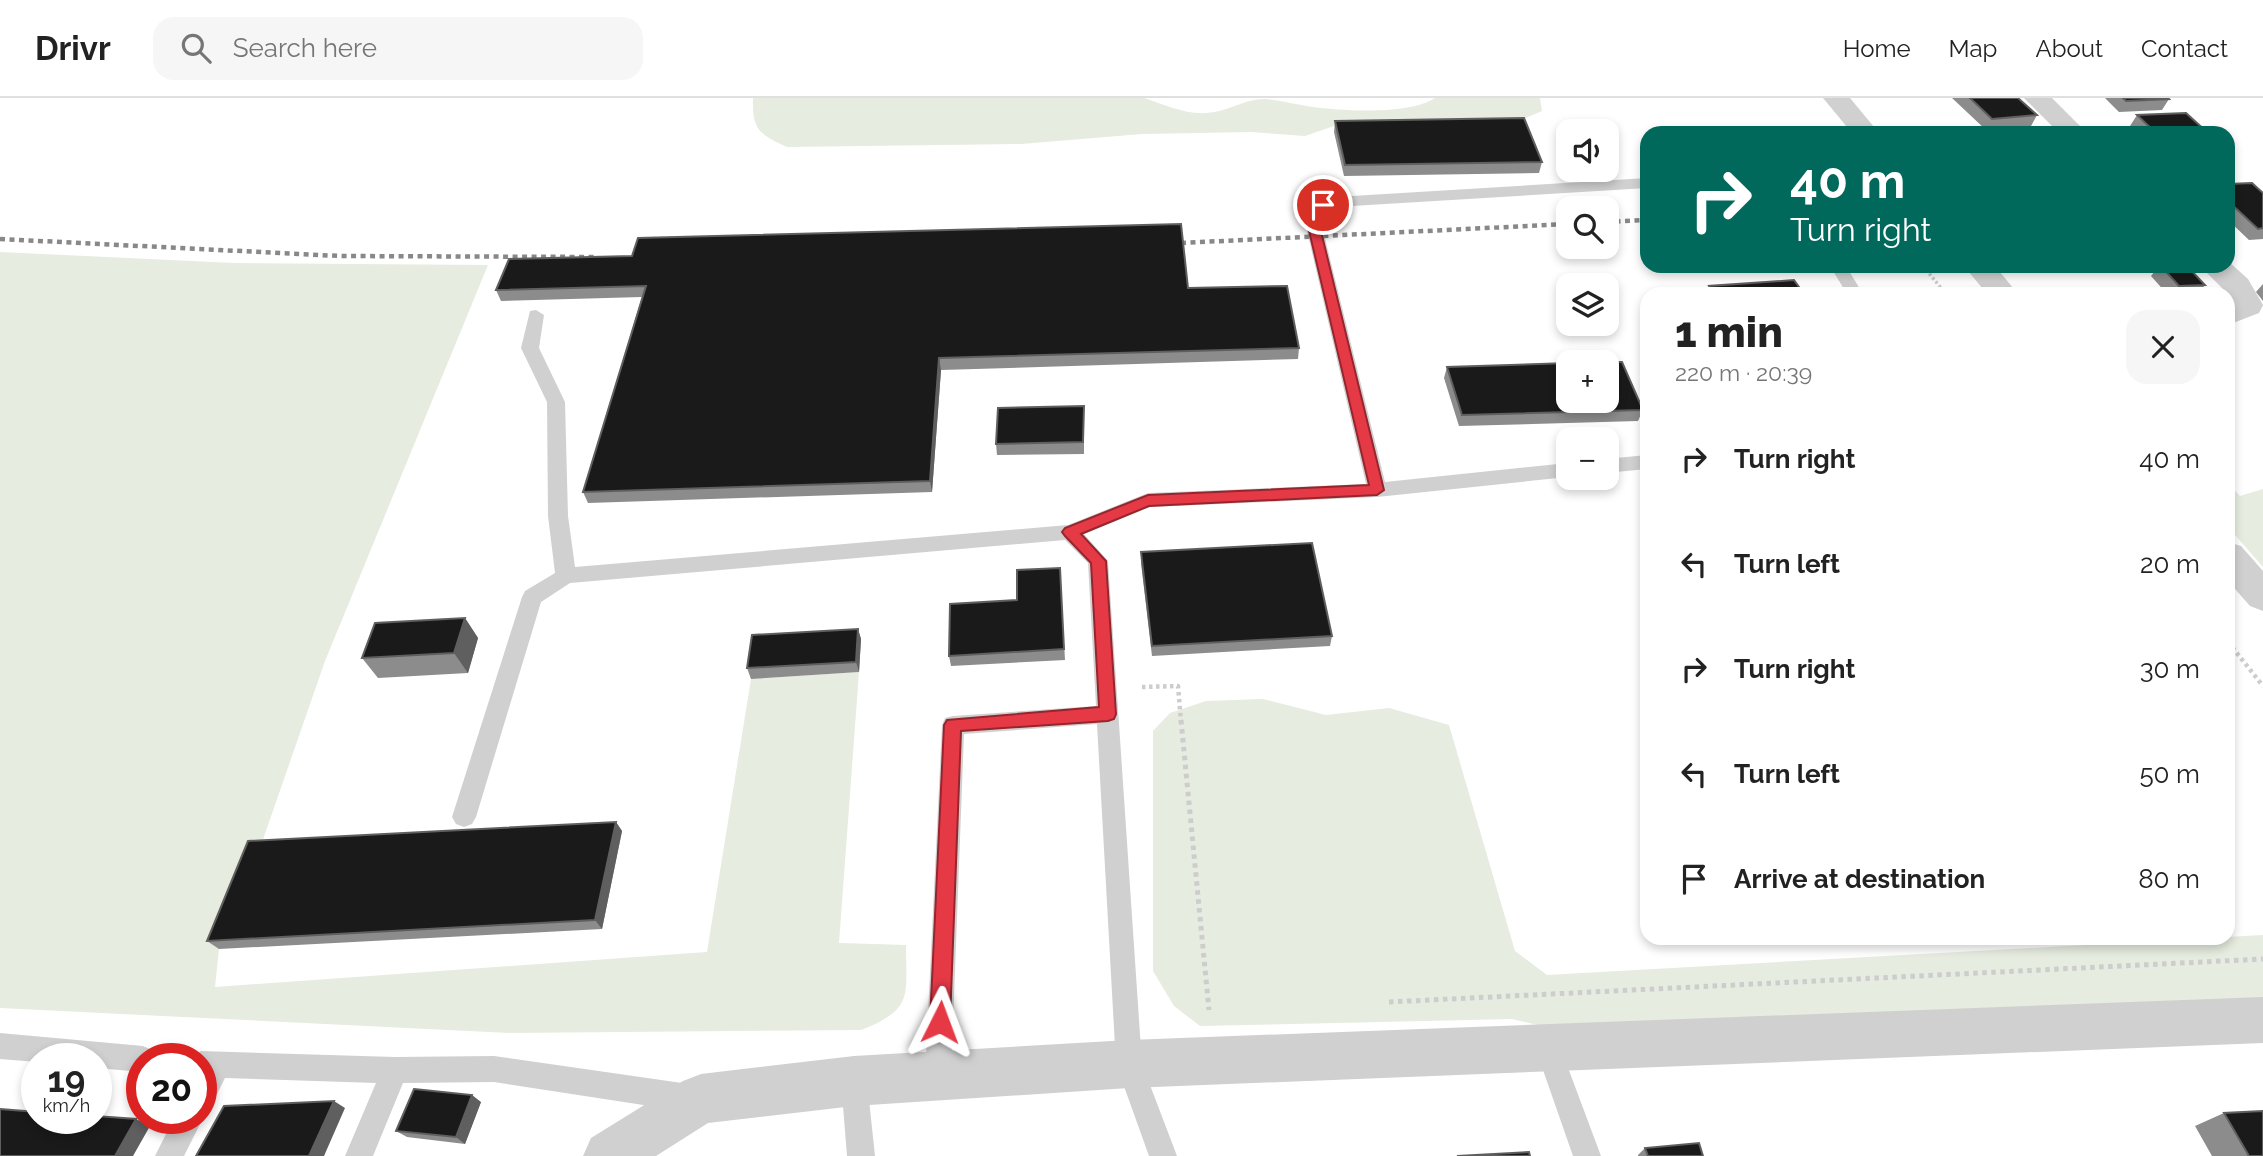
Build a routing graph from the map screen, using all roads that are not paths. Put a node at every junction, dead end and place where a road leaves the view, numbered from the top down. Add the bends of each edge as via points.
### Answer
1 (1836, 98) edge
2 (2037, 98) edge
3 (1860, 126) edge
4 (2067, 126) edge
5 (1640, 183) edge
6 (1985, 273) edge
7 (2223, 273) edge
8 (1997, 287) edge
9 (2235, 312) edge
10 (536, 316) dead end
11 (1640, 463) edge
12 (1619, 465) edge
13 (1556, 471) edge
14 (1377, 490) junction
15 (1070, 532) junction
16 (2235, 563) edge
17 (566, 576) junction
18 (2263, 596) edge
19 (1108, 714) junction
20 (464, 817) dead end
21 (2263, 1020) edge
22 (0, 1046) edge
23 (1549, 1050) junction
24 (126, 1057) edge
25 (217, 1064) edge
26 (1129, 1064) junction
27 (395, 1070) junction
28 (938, 1076) junction
29 (854, 1081) junction
30 (701, 1100) junction
31 (181, 1134) edge
32 (169, 1156) edge
33 (359, 1156) edge
34 (609, 1156) edge
35 (861, 1156) edge
36 (1163, 1156) edge
37 (1587, 1156) edge

1 - 3 street
2 - 4 street
5 - 14 lane via 1323,205 1312,218
6 - 8 street
7 - 9 street via 2248,306
10 - 17 lane via 530,348 556,402 558,516
11 - 12 lane
13 - 14 lane
14 - 15 lane via 1148,500
15 - 17 lane
15 - 19 lane via 1098,561
16 - 18 street
17 - 20 lane via 533,597
19 - 26 lane
19 - 28 lane via 953,725
21 - 23 street
22 - 24 lane
23 - 26 street
23 - 37 lane
25 - 27 lane
26 - 28 street
26 - 36 lane
27 - 30 lane via 494,1069
27 - 33 lane
28 - 29 street
29 - 30 street
29 - 35 lane
30 - 34 street
31 - 32 lane

